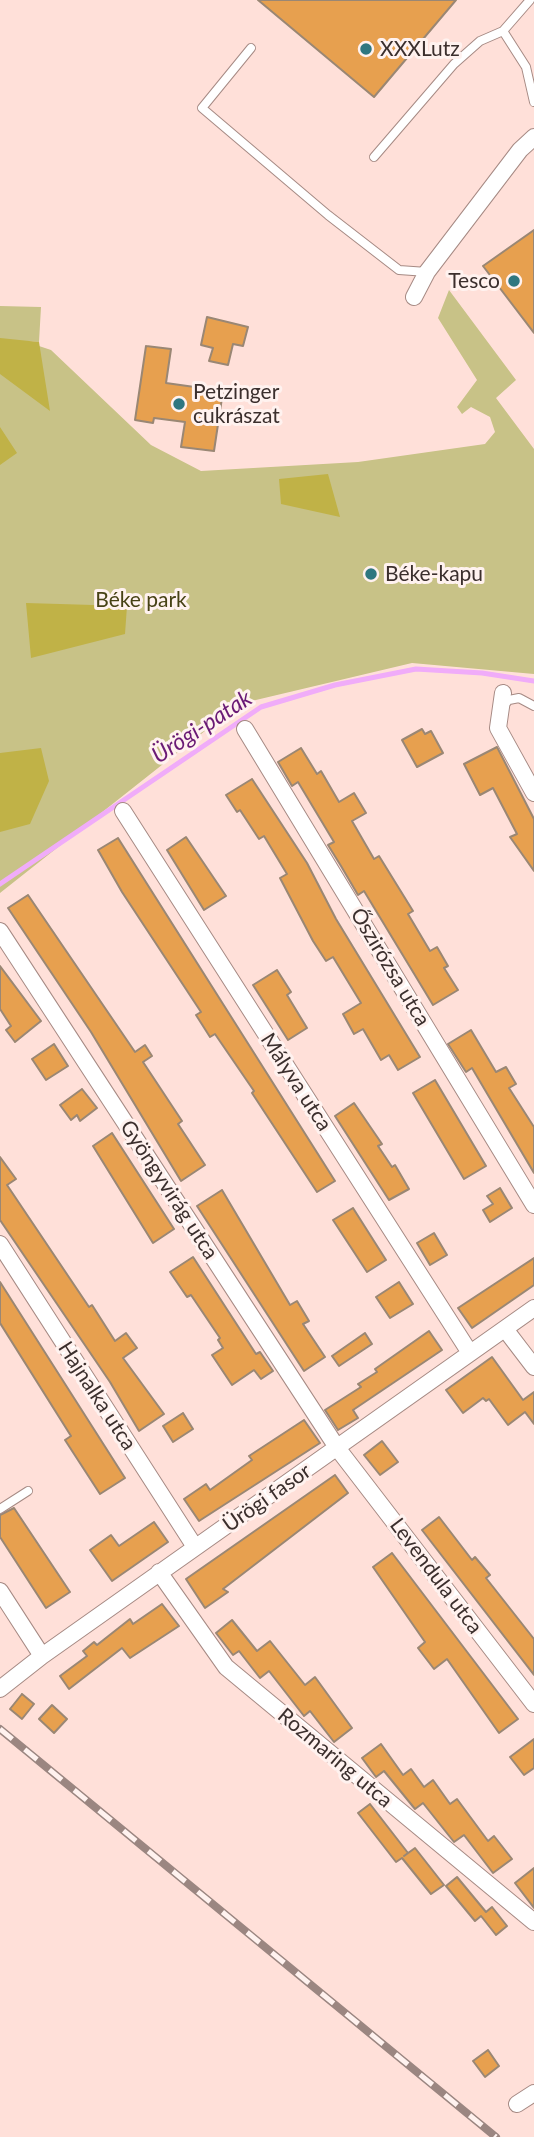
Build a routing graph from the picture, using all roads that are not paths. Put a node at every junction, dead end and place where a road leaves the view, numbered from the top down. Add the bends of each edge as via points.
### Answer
1 (530, 0) edge
2 (503, 31) junction
3 (251, 48) dead end
4 (534, 102) edge
5 (534, 137) edge
6 (374, 157) dead end
7 (427, 272) junction
8 (414, 297) dead end
9 (502, 701) joint
10 (534, 706) edge
11 (245, 729) dead end
12 (534, 793) edge
13 (123, 811) dead end
14 (0, 932) edge
15 (534, 1205) edge
16 (0, 1244) edge
17 (534, 1308) edge
18 (505, 1329) junction
19 (470, 1353) junction
20 (534, 1367) edge
21 (338, 1449) junction
22 (28, 1491) dead end
23 (0, 1509) edge
24 (195, 1548) junction
25 (159, 1572) junction
26 (0, 1591) edge
27 (42, 1656) junction
28 (0, 1689) edge
29 (534, 1704) edge
30 (534, 1922) edge
31 (534, 2094) edge
32 (517, 2104) dead end

1 - 2 lane
2 - 4 lane via 526,67
2 - 6 lane via 480,41 454,64
3 - 7 lane via 202,108 399,270
5 - 7 street
7 - 8 street
9 - 10 lane via 519,698
9 - 12 street via 498,728
11 - 15 street, Őszirózsa utca
13 - 19 street, Mályva utca
14 - 21 street, Gyöngyvirág utca
16 - 24 street, Hajnalka utca
17 - 18 street, Ürögi fasor
18 - 19 street, Ürögi fasor
18 - 20 street
19 - 21 street, Ürögi fasor
21 - 24 street, Ürögi fasor
21 - 29 street, Levendula utca
22 - 23 lane
24 - 25 street, Ürögi fasor
25 - 27 street, Ürögi fasor
25 - 30 street, Rozmaring utca via 226,1667
26 - 27 street
27 - 28 street, Ürögi fasor
31 - 32 street

